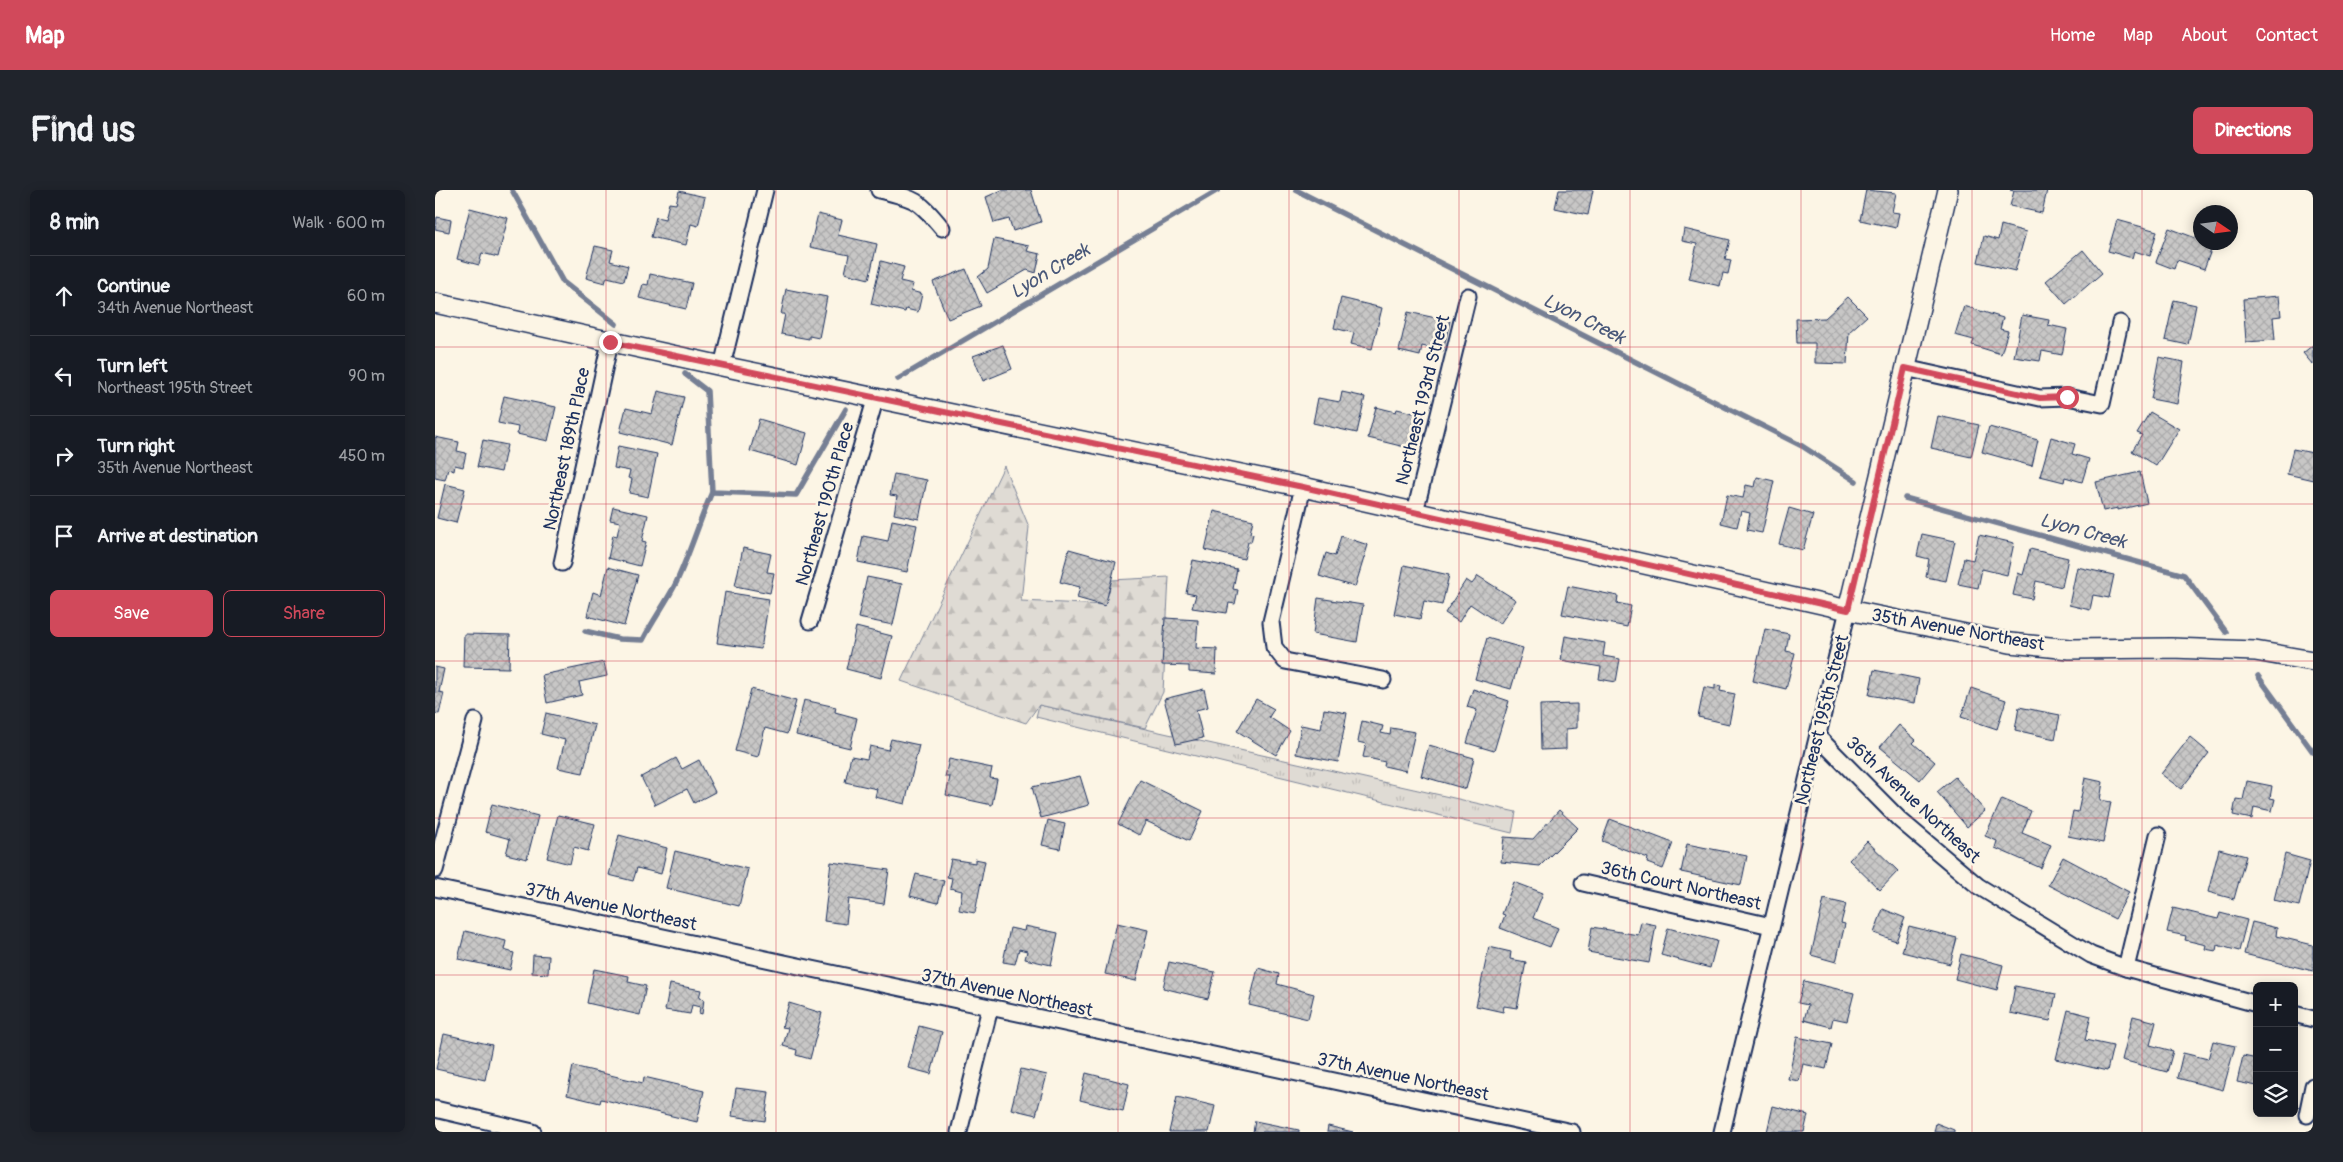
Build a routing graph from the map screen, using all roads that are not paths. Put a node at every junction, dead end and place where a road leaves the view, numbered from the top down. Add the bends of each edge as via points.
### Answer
1 (765, 190) edge
2 (879, 190) edge
3 (1948, 190) edge
4 (942, 228) dead end
5 (1468, 296) dead end
6 (435, 303) edge
7 (2120, 323) dead end
8 (610, 342) junction
9 (722, 366) junction
10 (1905, 368) junction
11 (876, 397) junction
12 (1303, 487) junction
13 (1415, 512) junction
14 (562, 563) dead end
15 (1848, 610) junction
16 (810, 621) dead end
17 (2313, 661) edge
18 (1383, 680) dead end
19 (475, 721) dead end
20 (1818, 737) junction
21 (2158, 835) dead end
22 (435, 870) edge
23 (1583, 883) dead end
24 (435, 888) edge
25 (1771, 926) junction
26 (2126, 968) junction
27 (2253, 1003) edge
28 (990, 1008) junction
29 (2298, 1015) edge
30 (2313, 1019) edge
31 (2313, 1086) edge
32 (435, 1109) edge
33 (2307, 1115) dead end
34 (1533, 1128) edge
35 (533, 1132) edge
36 (959, 1132) edge
37 (1572, 1132) edge
38 (1722, 1132) edge

1 - 9 street
2 - 4 street via 912,198 925,207
3 - 10 street, Northeast 195th Street
5 - 13 street, Northeast 193rd Street
6 - 8 street, 35th Avenue Northeast
7 - 10 street via 2102,404 2067,397 2040,398
8 - 9 street, 35th Avenue Northeast
8 - 14 street, Northeast 189th Place
9 - 11 street, 35th Avenue Northeast
10 - 15 street, Northeast 195th Street
11 - 12 street, 35th Avenue Northeast
11 - 16 street, Northeast 190th Place
12 - 13 street, 35th Avenue Northeast
12 - 18 street via 1271,622 1275,647 1285,661
13 - 15 street, 35th Avenue Northeast
15 - 17 street, 35th Avenue Northeast via 2010,643 2069,649 2255,651
15 - 20 street, Northeast 195th Street
19 - 22 street
20 - 25 street, Northeast 195th Street
20 - 26 street, 36th Avenue Northeast via 1901,820 1979,886 2091,956
21 - 26 street
23 - 25 street, 36th Court Northeast
24 - 28 street, 37th Avenue Northeast
25 - 38 street, Northeast 195th Street
26 - 27 street, 36th Avenue Northeast
28 - 34 street, 37th Avenue Northeast
28 - 36 street
29 - 30 street
31 - 33 street
32 - 35 street
34 - 37 street, 37th Avenue Northeast

